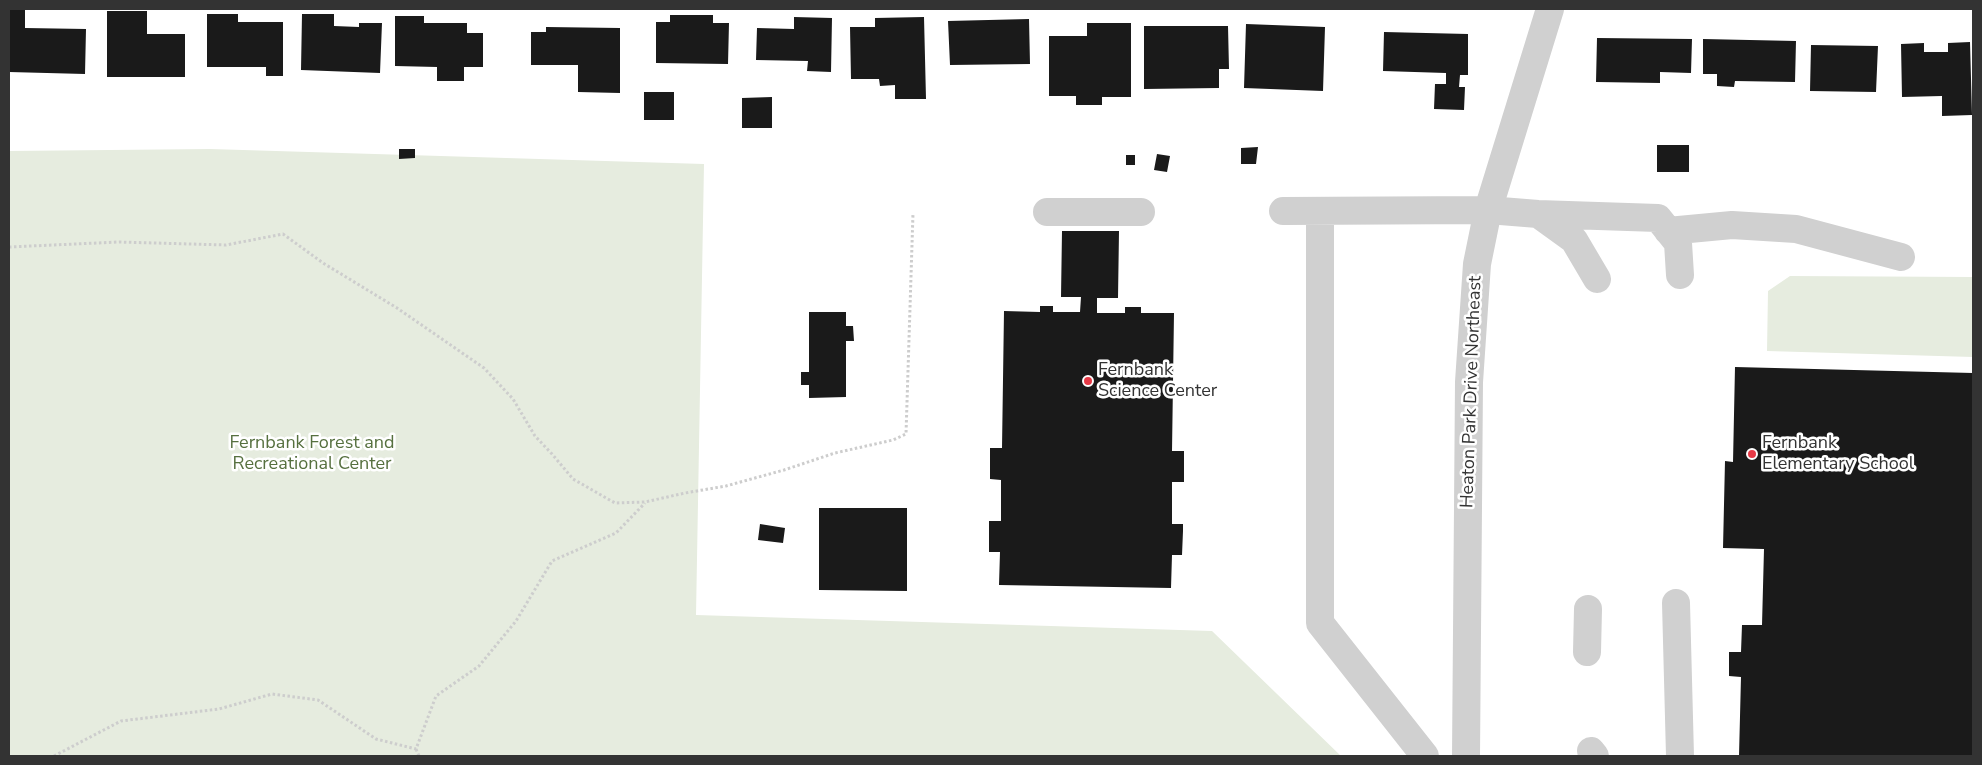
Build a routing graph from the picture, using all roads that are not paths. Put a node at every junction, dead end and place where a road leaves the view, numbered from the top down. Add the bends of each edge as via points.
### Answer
1 (1550, 9) edge
2 (1488, 210) junction
3 (1283, 211) dead end
4 (1320, 211) junction
5 (1047, 212) dead end
6 (1141, 212) dead end
7 (1538, 214) junction
8 (1668, 231) junction
9 (1900, 257) dead end
10 (1680, 275) dead end
11 (1597, 279) dead end
12 (1676, 603) dead end
13 (1588, 610) dead end
14 (1587, 652) dead end
15 (1425, 756) edge
16 (1466, 756) edge
17 (1680, 756) edge

1 - 2 street, Heaton Park Drive Northeast
2 - 4 street
2 - 7 street
2 - 16 street, Heaton Park Drive Northeast via 1477,264 1469,382
3 - 4 street
4 - 15 street via 1320,623
5 - 6 street
7 - 8 street via 1658,218
7 - 11 street via 1574,240
8 - 9 street via 1732,225 1796,229
8 - 10 street via 1678,243
12 - 17 street
13 - 14 street

